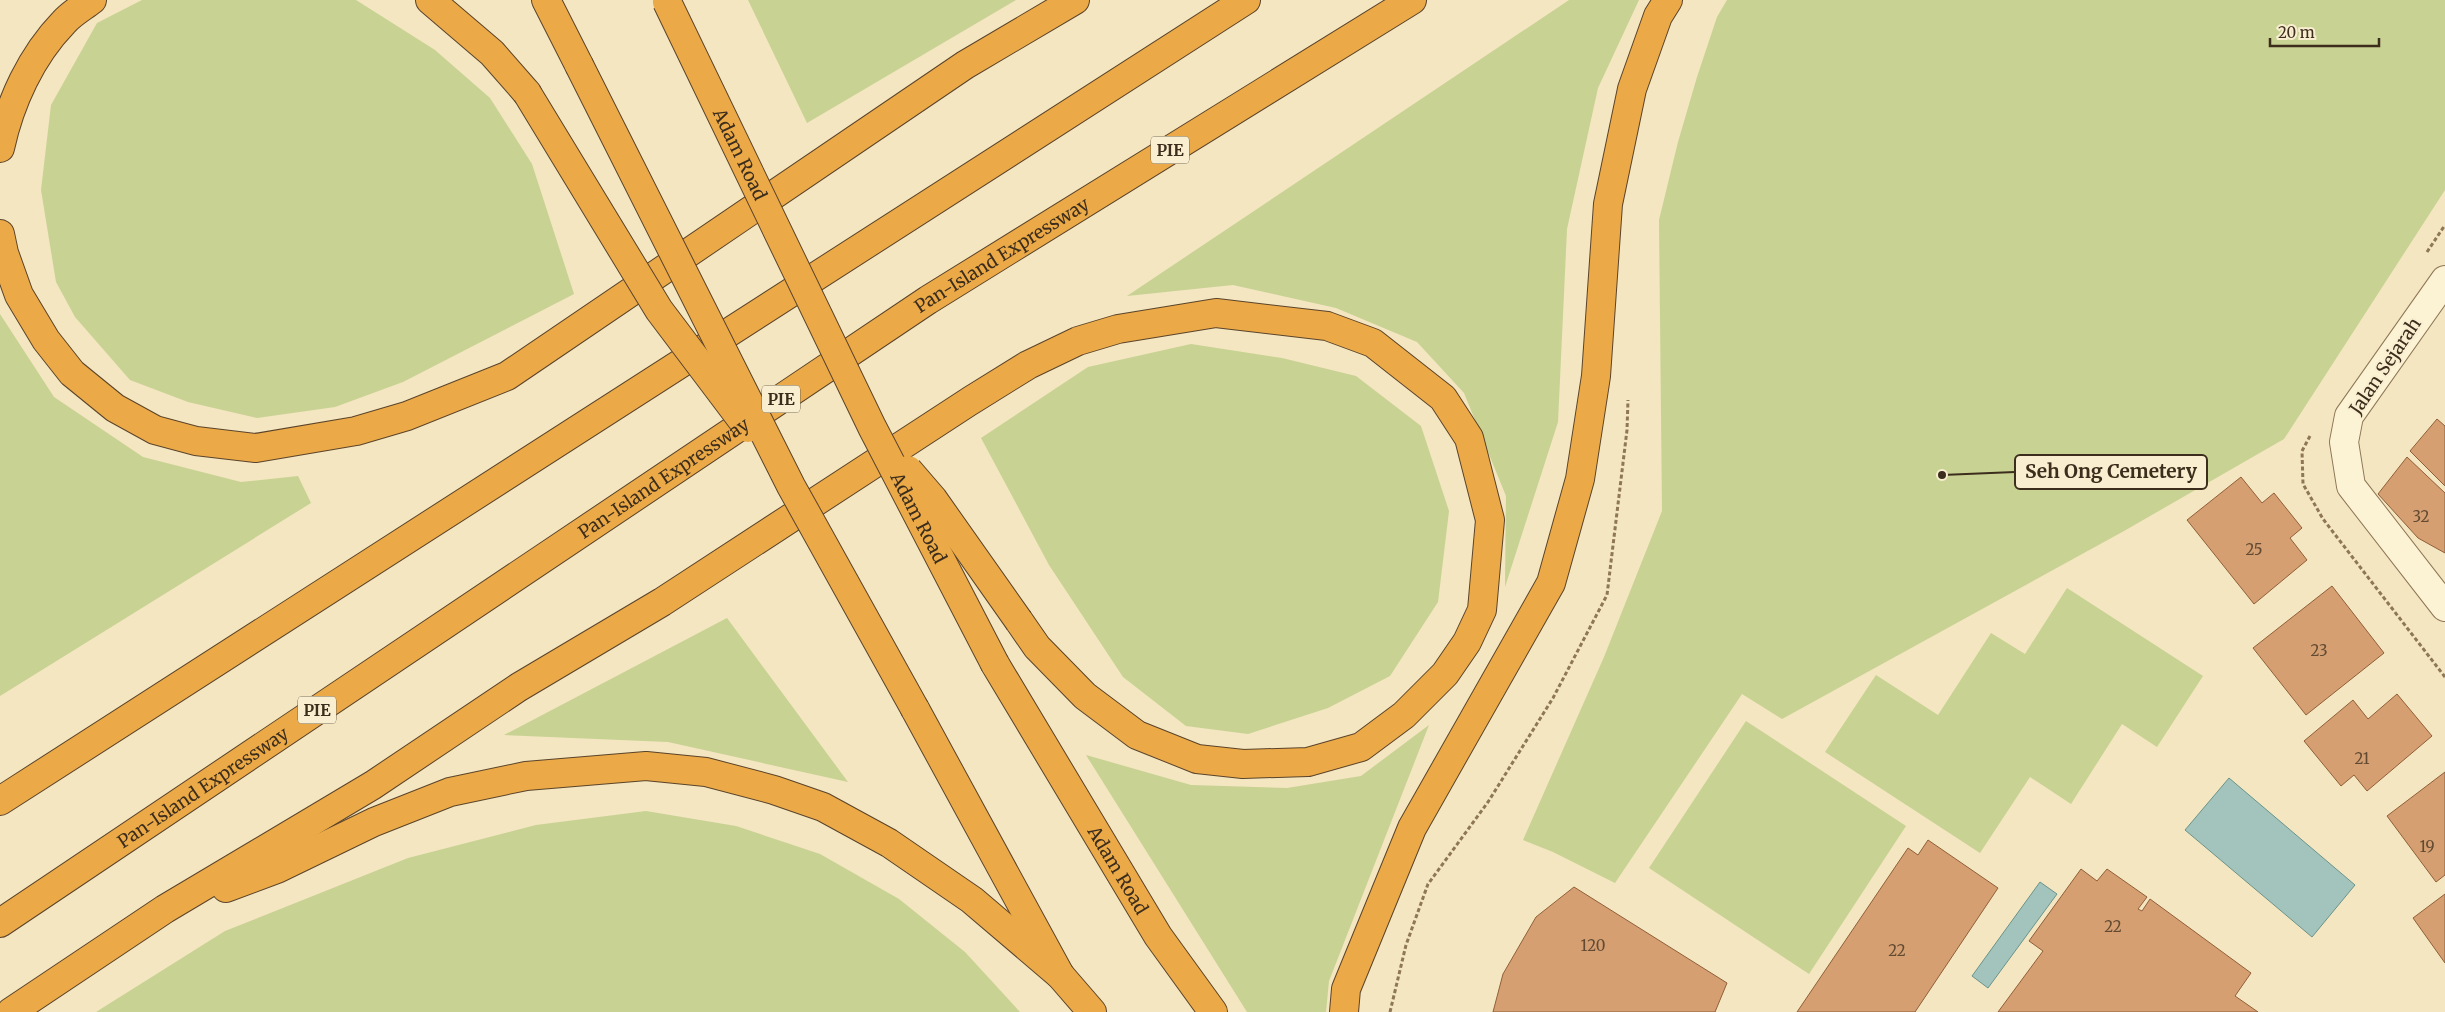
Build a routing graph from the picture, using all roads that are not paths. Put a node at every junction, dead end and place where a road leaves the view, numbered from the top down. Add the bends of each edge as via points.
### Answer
1 (92, 0) edge
2 (430, 0) edge
3 (546, 0) edge
4 (1074, 0) edge
5 (1246, 0) edge
6 (1412, 0) edge
7 (1668, 0) edge
8 (667, 1) edge
9 (0, 148) edge
10 (0, 234) edge
11 (2445, 280) edge
12 (872, 427) junction
13 (790, 486) junction
14 (2445, 607) edge
15 (0, 801) edge
16 (165, 910) junction
17 (0, 923) edge
18 (1060, 975) junction
19 (11, 1012) edge
20 (1092, 1012) edge
21 (1212, 1012) edge
22 (1344, 1012) edge

1 - 9 highway via 64,21 36,60 16,95
2 - 13 highway, bridge via 492,53 527,93 659,310
3 - 13 highway, bridge
4 - 10 highway via 965,65 507,376 406,416 356,431 256,448 196,441 155,430 123,412 72,373 46,340 19,295
5 - 15 highway
6 - 17 highway, Pan-Island Expressway / PIE via 928,300
7 - 22 highway via 1658,16 1632,89 1608,204 1596,376 1580,479 1551,583 1412,828 1346,989
8 - 12 highway, Adam Road, bridge
11 - 14 street, Jalan Sejarah via 2349,416 2344,442 2351,486
12 - 16 highway, bridge via 933,499 1037,647 1085,696 1137,735 1197,759 1243,764 1308,762 1361,747 1404,715 1445,674 1467,642 1482,610 1490,520 1469,438 1443,398 1373,343 1327,326 1216,313 1118,329 1078,340 1028,365 970,401 662,602 519,687 372,785
12 - 21 highway, Adam Road, bridge via 995,664 1158,936
13 - 18 highway, bridge
16 - 18 highway via 277,869 343,836 450,792 526,776 646,766 706,772 823,807 889,843 972,900
16 - 19 highway
18 - 20 highway

